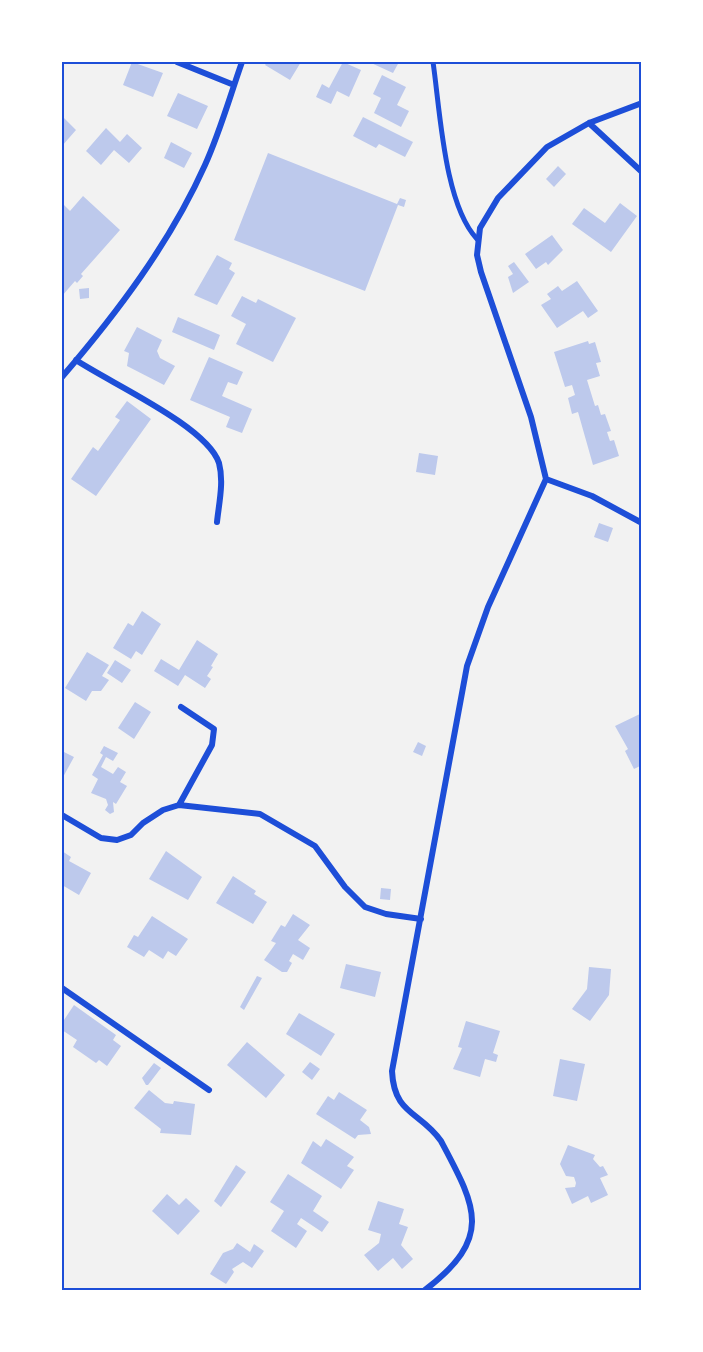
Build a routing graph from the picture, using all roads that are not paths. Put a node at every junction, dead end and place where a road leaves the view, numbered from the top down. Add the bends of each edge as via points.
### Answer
1 (177, 62) edge
2 (242, 62) edge
3 (433, 62) edge
4 (234, 85) junction
5 (642, 103) edge
6 (589, 123) junction
7 (642, 172) edge
8 (477, 239) junction
9 (76, 360) junction
10 (62, 377) edge
11 (546, 478) junction
12 (217, 522) dead end
13 (642, 523) edge
14 (181, 707) dead end
15 (179, 805) junction
16 (62, 815) edge
17 (421, 919) junction
18 (62, 988) edge
19 (209, 1090) dead end
20 (425, 1290) edge

1 - 4 street
2 - 4 street
3 - 8 street via 451,188
4 - 9 street via 205,165 165,238 131,291
5 - 6 street
6 - 7 street
6 - 8 street via 530,161 486,215
8 - 11 street via 481,272 531,417
9 - 10 street
9 - 12 street via 172,417 213,450 221,486
11 - 13 street via 592,496
11 - 17 street via 488,607 467,666
14 - 15 street via 214,729 212,745
15 - 16 street via 163,810 131,835 117,840 101,838
15 - 17 street via 260,814 315,846 365,907
17 - 20 street via 392,1084 402,1105 441,1141 471,1201 474,1219 471,1236 458,1258
18 - 19 street

